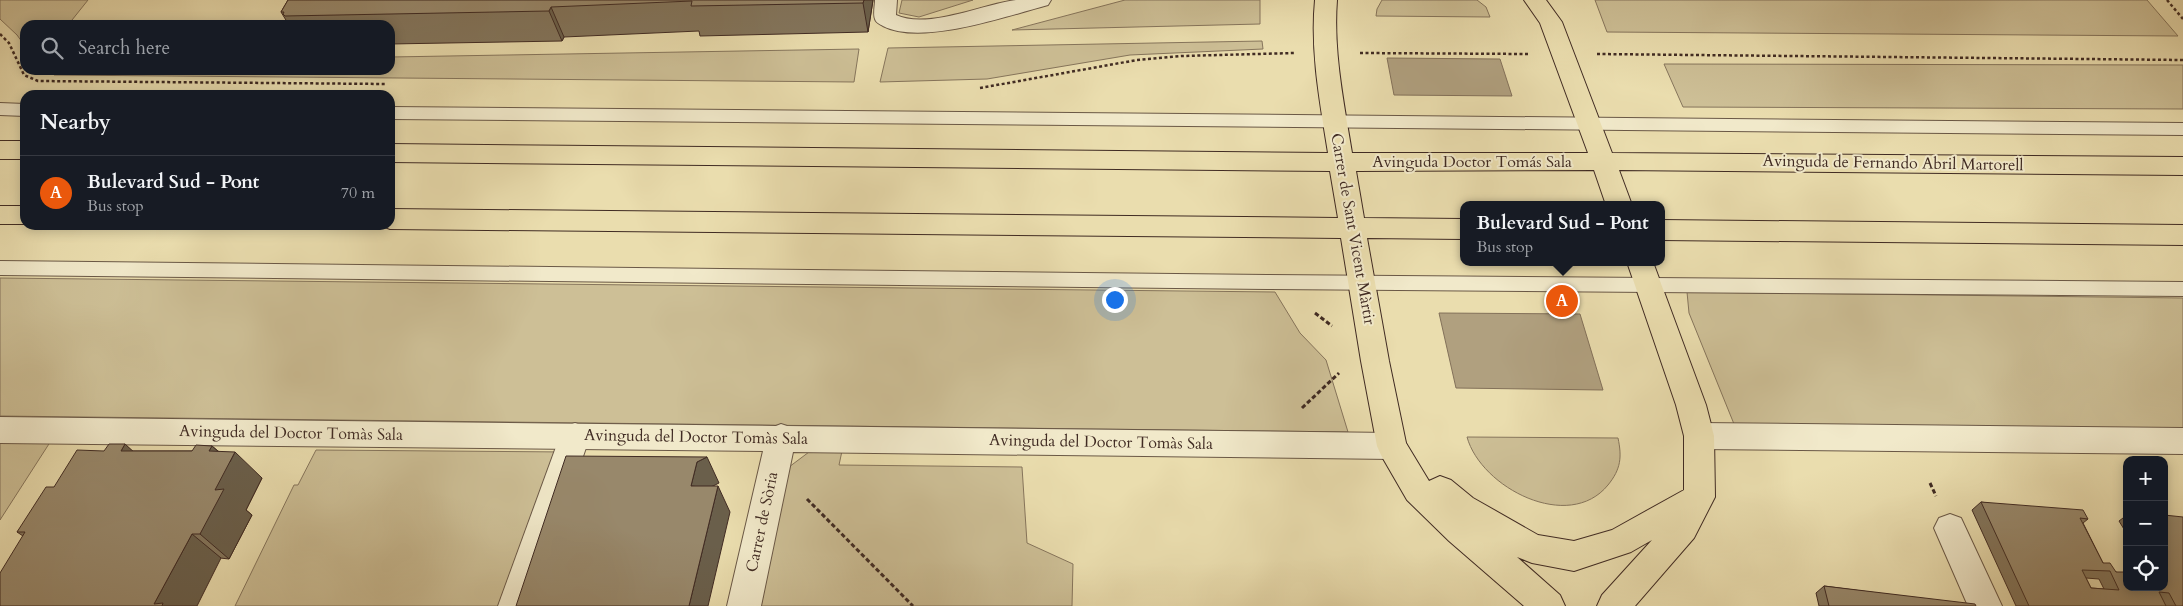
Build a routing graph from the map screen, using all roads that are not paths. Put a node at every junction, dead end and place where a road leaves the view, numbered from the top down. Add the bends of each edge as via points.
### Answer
1 (886, 0) edge
2 (1040, 0) edge
3 (1326, 0) edge
4 (1535, 0) edge
5 (0, 110) edge
6 (20, 110) edge
7 (395, 113) edge
8 (1335, 121) junction
9 (1589, 123) junction
10 (2183, 128) edge
11 (0, 150) edge
12 (20, 150) edge
13 (395, 153) edge
14 (1342, 162) junction
15 (1602, 162) junction
16 (2183, 166) edge
17 (1617, 201) edge
18 (0, 215) edge
19 (20, 215) edge
20 (395, 219) edge
21 (1354, 228) junction
22 (1460, 229) edge
23 (1665, 230) edge
24 (2183, 235) edge
25 (0, 268) edge
26 (1644, 274) edge
27 (1363, 283) junction
28 (2183, 289) edge
29 (0, 430) edge
30 (575, 436) junction
31 (1699, 436) junction
32 (781, 438) junction
33 (2183, 442) edge
34 (1395, 451) junction
35 (1699, 497) junction
36 (1950, 528) dead end
37 (515, 606) edge
38 (744, 606) edge
39 (1548, 606) edge
40 (1614, 606) edge
41 (1985, 606) edge

1 - 2 street via 885,18 899,26 952,23
3 - 8 main road, Carrer de Sant Vicent Màrtir via 1324,21
4 - 9 main road via 1550,22
5 - 6 lane
7 - 8 lane
8 - 9 lane
8 - 14 main road, Carrer de Sant Vicent Màrtir
9 - 10 lane
9 - 15 main road
11 - 12 main road
13 - 14 main road
14 - 15 main road, Avinguda Doctor Tomás Sala
14 - 21 main road, Carrer de Sant Vicent Màrtir
15 - 16 main road, Avinguda de Fernando Abril Martorell
15 - 17 main road
18 - 19 main road
20 - 21 main road
21 - 22 main road
21 - 27 main road, Carrer de Sant Vicent Màrtir
23 - 24 main road
25 - 27 lane
26 - 27 lane
26 - 28 lane
26 - 31 main road
27 - 34 main road, Carrer de Sant Vicent Màrtir via 1375,361
29 - 30 street, Avinguda del Doctor Tomàs Sala via 92,443
30 - 32 street, Avinguda del Doctor Tomàs Sala
30 - 37 street
31 - 33 street
31 - 35 main road
32 - 34 street, Avinguda del Doctor Tomàs Sala
32 - 38 street, Carrer de Sòria
34 - 35 main road via 1462,508 1532,548 1574,556 1620,542
34 - 39 main road, Carrer de Sant Vicent Màrtir via 1418,490 1460,531
35 - 40 main road via 1683,528
36 - 41 street

